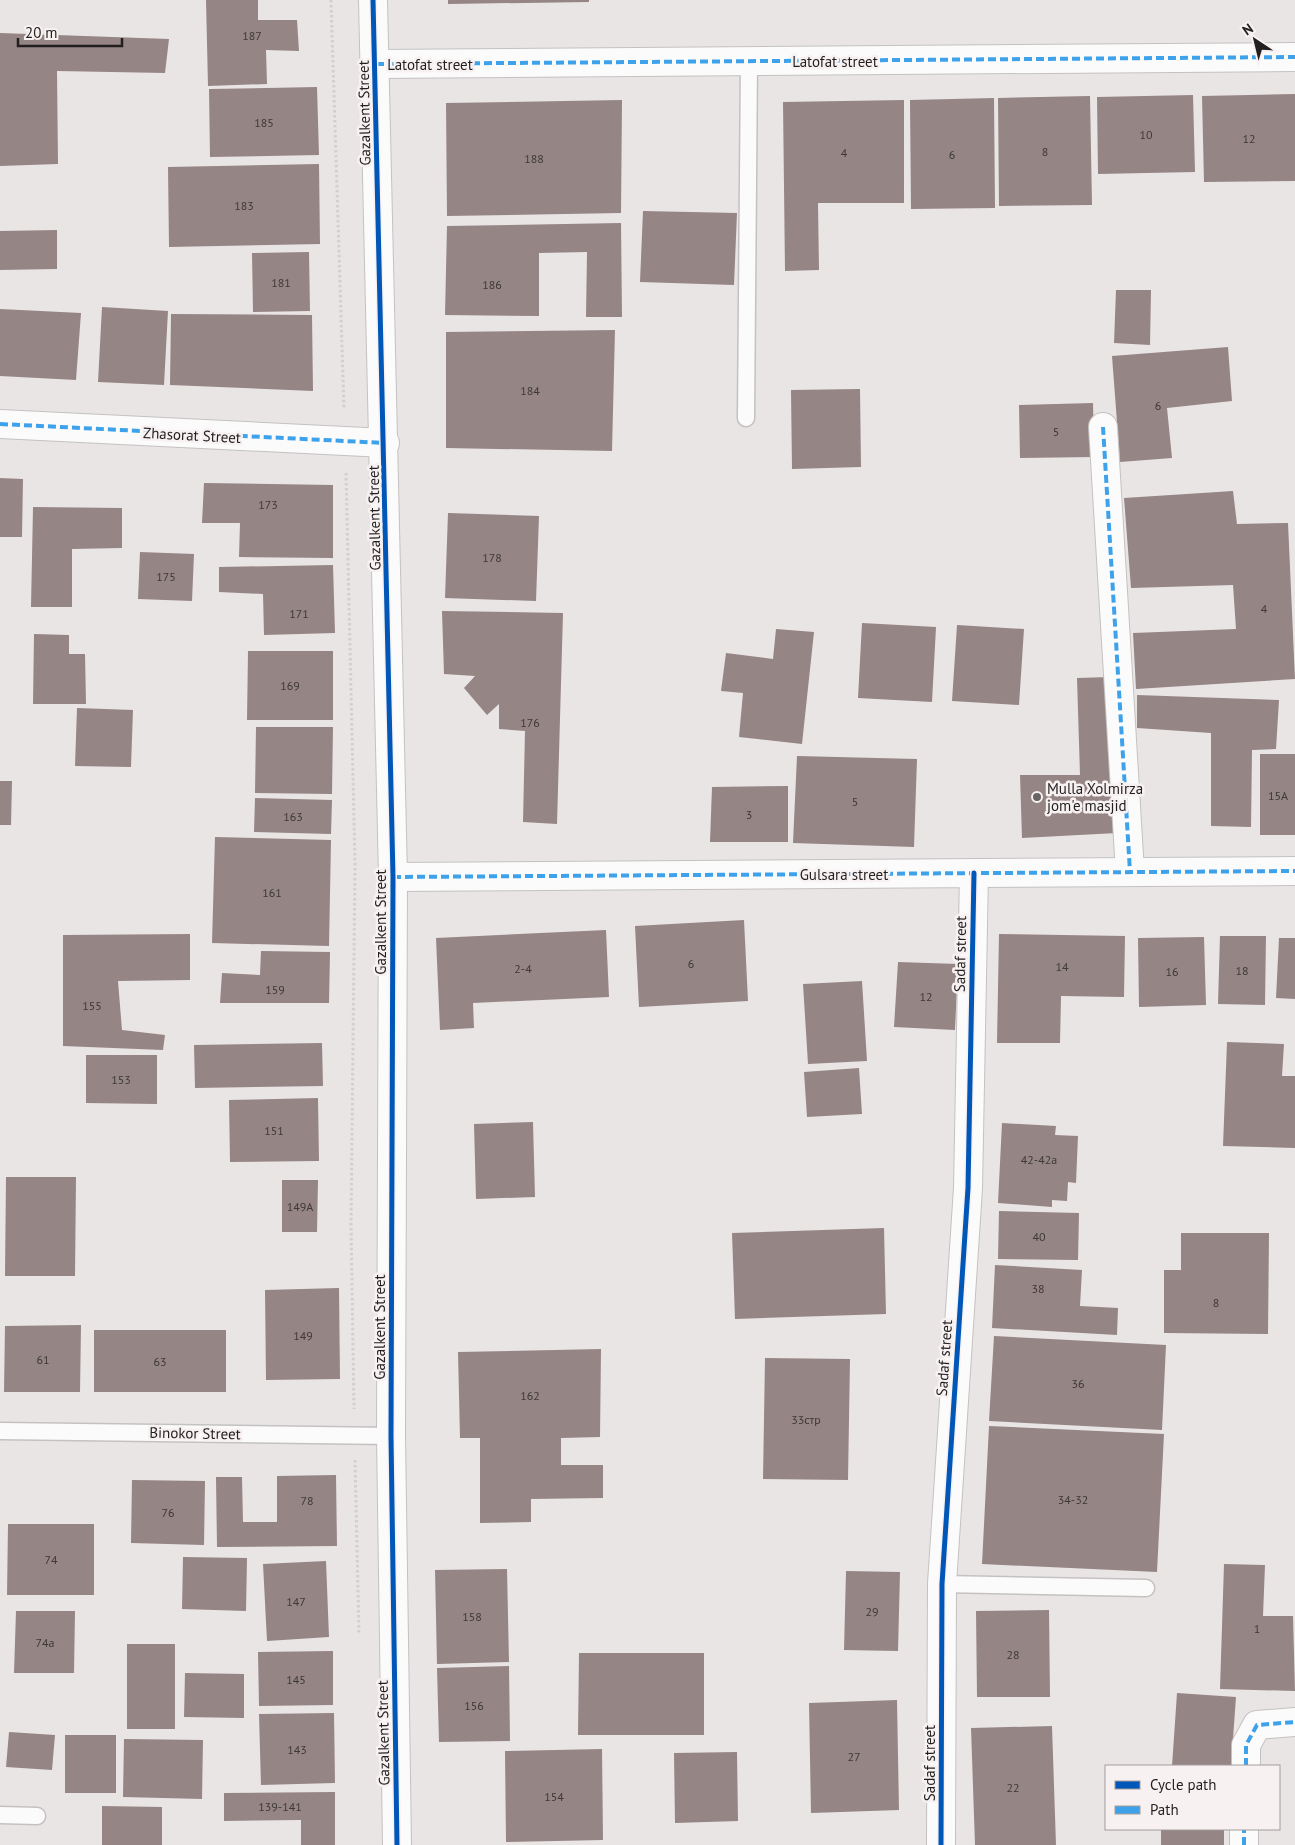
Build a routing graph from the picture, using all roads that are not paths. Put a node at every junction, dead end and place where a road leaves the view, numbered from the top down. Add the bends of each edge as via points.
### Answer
1 (373, 0) edge
2 (1295, 57) edge
3 (750, 61) junction
4 (376, 64) junction
5 (746, 418) dead end
6 (0, 424) edge
7 (1104, 426) dead end
8 (385, 443) junction
9 (1295, 871) edge
10 (1130, 872) junction
11 (974, 873) junction
12 (393, 877) junction
13 (0, 1431) edge
14 (391, 1436) junction
15 (942, 1584) junction
16 (1146, 1588) dead end
17 (1295, 1722) edge
18 (1246, 1765) edge
19 (0, 1815) edge
20 (37, 1816) dead end
21 (1244, 1830) edge
22 (397, 1845) edge
23 (941, 1845) edge
24 (1244, 1845) edge

1 - 4 street, Gazalkent Street
2 - 3 street, Latofat street
3 - 4 street, Latofat street
3 - 5 lane
4 - 8 street, Gazalkent Street
6 - 8 street, Zhasorat Street
7 - 10 street
8 - 12 street, Gazalkent Street
9 - 10 street, Gulsara street
10 - 11 street, Gulsara street
11 - 12 street, Gulsara street
11 - 15 street, Sadaf street via 968,1188
12 - 14 street, Gazalkent Street
13 - 14 lane, Binokor Street
14 - 22 street, Gazalkent Street
15 - 16 lane
15 - 23 street, Sadaf street
17 - 18 street via 1257,1725 1246,1745
19 - 20 lane
21 - 24 street

